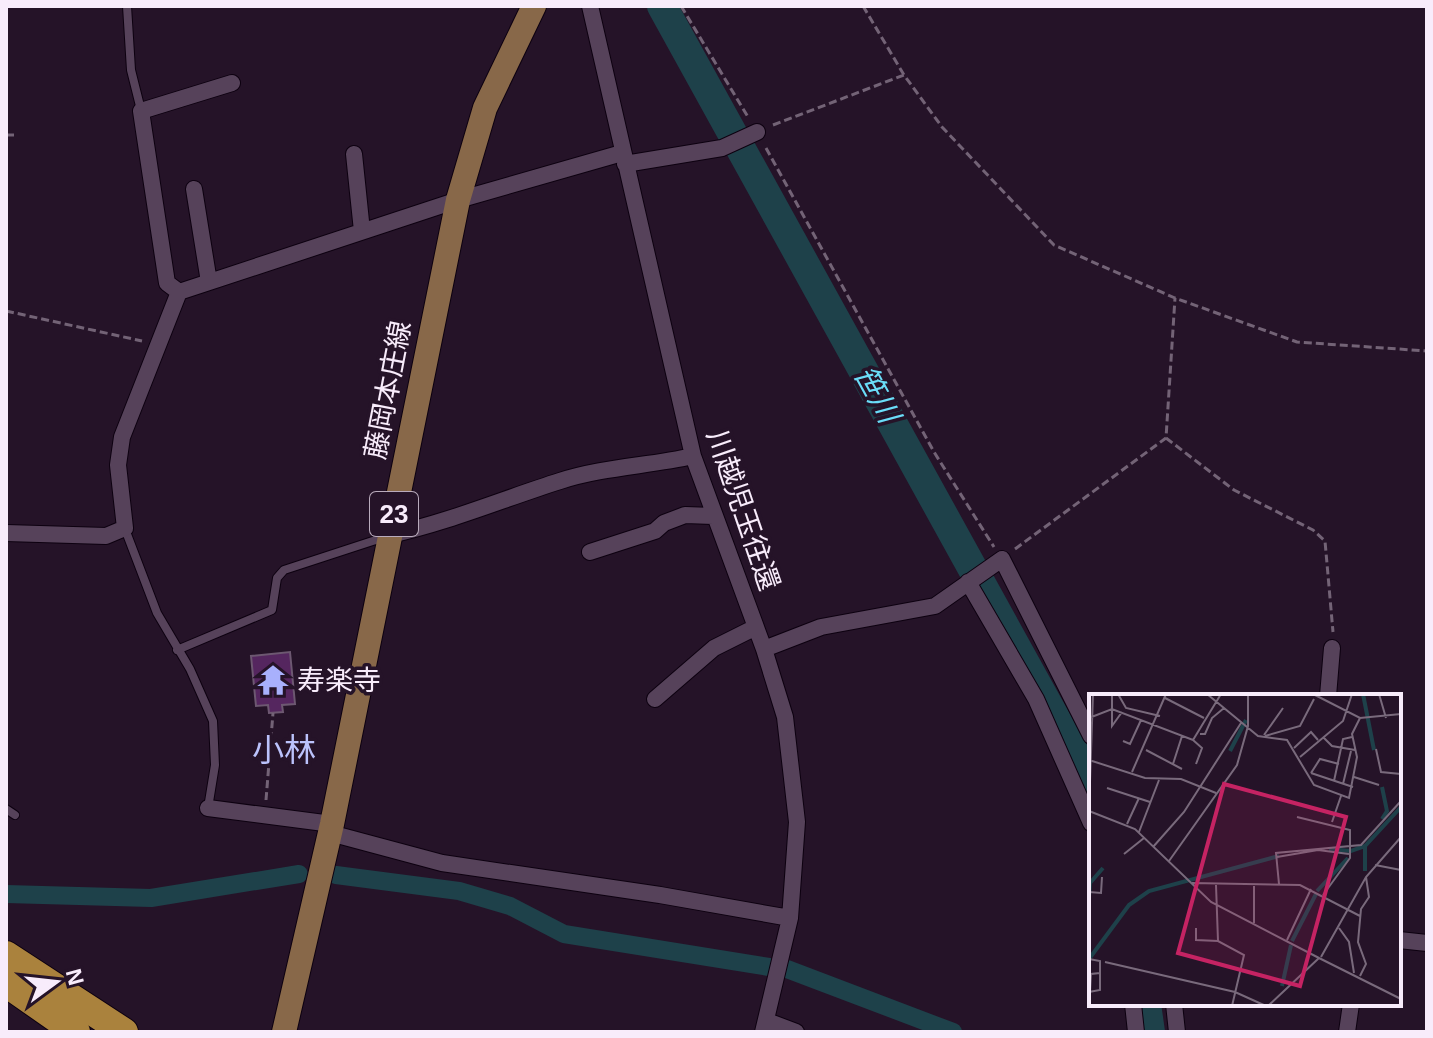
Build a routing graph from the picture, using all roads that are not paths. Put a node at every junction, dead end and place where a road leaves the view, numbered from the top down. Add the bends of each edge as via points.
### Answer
1 (127, 6) edge
2 (534, 6) edge
3 (590, 6) edge
4 (232, 83) dead end
5 (141, 111) junction
6 (757, 132) road end
7 (354, 154) dead end
8 (623, 158) junction
9 (194, 189) dead end
10 (458, 200) junction
11 (362, 231) junction
12 (209, 282) junction
13 (179, 292) junction
14 (693, 456) junction
15 (713, 516) junction
16 (125, 528) junction
17 (6, 533) edge
18 (390, 535) junction
19 (590, 552) dead end
20 (968, 582) junction
21 (756, 627) junction
22 (1332, 648) road end
23 (764, 649) junction
24 (177, 650) junction
25 (1328, 694) edge
26 (655, 699) dead end
27 (1089, 732) edge
28 (208, 808) joint
29 (6, 809) edge
30 (15, 815) dead end
31 (1089, 818) edge
32 (331, 828) junction
33 (790, 918) junction
34 (1401, 940) edge
35 (1427, 943) edge
36 (6, 955) edge
37 (6, 983) edge
38 (1133, 1006) edge
39 (1174, 1006) edge
40 (1351, 1006) edge
41 (765, 1026) edge
42 (76, 1032) edge
43 (124, 1032) edge
44 (284, 1032) edge
45 (796, 1032) edge
46 (1136, 1032) edge
47 (1177, 1032) edge
48 (1347, 1032) edge

1 - 5 lane via 131,70
2 - 10 main road, 藤岡本庄線 / 23 via 485,108
3 - 8 street, 川越児玉往還
4 - 5 street
5 - 13 street via 167,283
6 - 8 street via 722,148
7 - 11 street
8 - 10 street
8 - 14 street, 川越児玉往還
9 - 12 street
10 - 11 street
10 - 18 main road, 藤岡本庄線 / 23
11 - 12 street
12 - 13 street
13 - 16 street via 122,437 118,465
14 - 15 street, 川越児玉往還
14 - 18 street via 594,471 438,525
15 - 19 street via 685,515 655,531
15 - 21 street, 川越児玉往還
16 - 17 street via 106,536
16 - 24 lane
18 - 24 lane via 284,570 277,578 272,610
18 - 32 main road, 藤岡本庄線 / 23
20 - 23 street via 935,606 821,627
20 - 27 street via 999,562
20 - 31 street via 1036,699
21 - 23 street, 川越児玉往還
21 - 26 street via 714,648
22 - 25 street
23 - 33 street, 川越児玉往還 via 785,717 792,762 797,822
24 - 28 lane via 213,721 215,765
28 - 32 street
29 - 30 lane
32 - 33 street via 442,863
32 - 44 main road, 藤岡本庄線 / 23
33 - 41 street, 川越児玉往還
34 - 35 street
36 - 43 highway
37 - 42 highway
38 - 46 street
39 - 47 street
40 - 48 street
41 - 45 street

